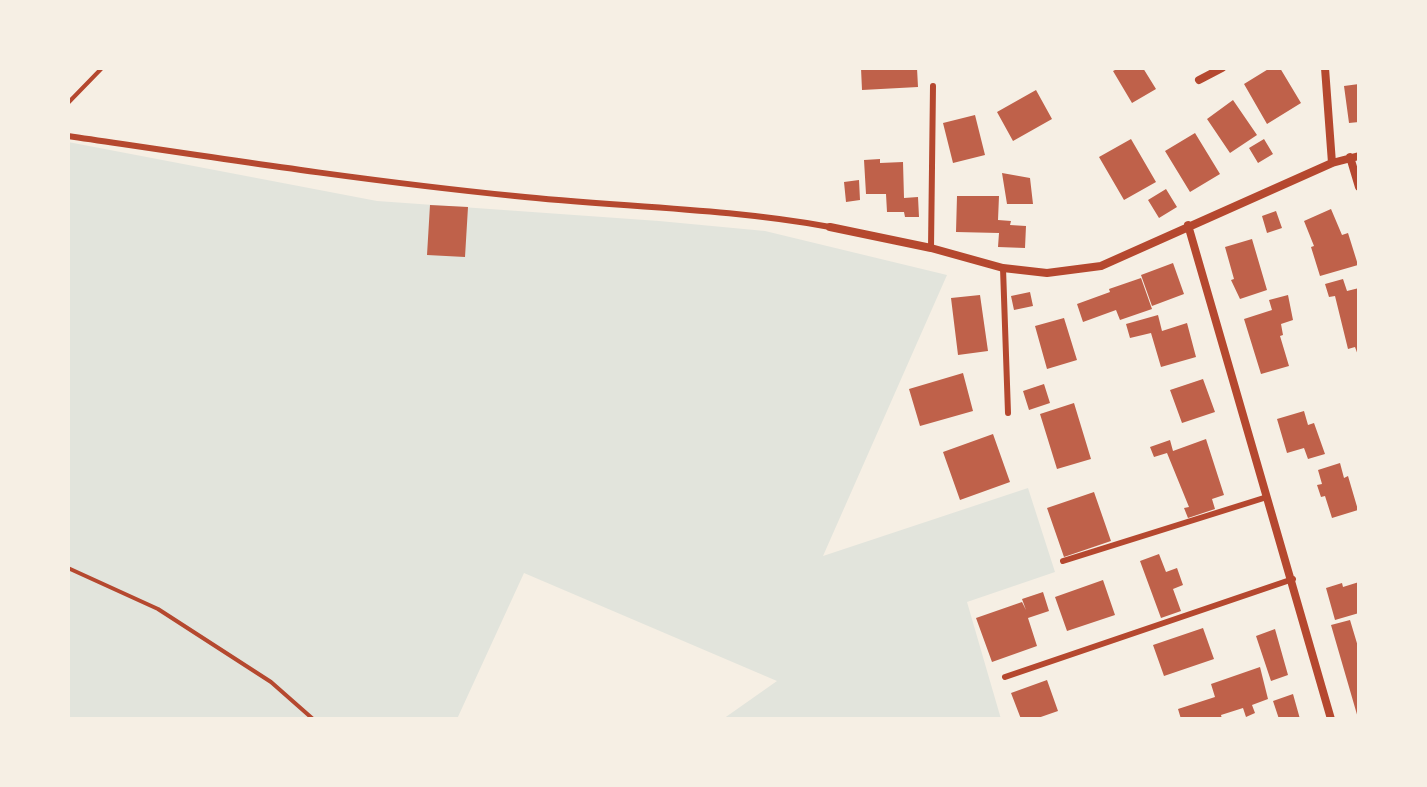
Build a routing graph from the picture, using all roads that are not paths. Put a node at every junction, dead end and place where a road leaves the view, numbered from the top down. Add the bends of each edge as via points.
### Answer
1 (1222, 68) edge
2 (1325, 68) edge
3 (1199, 80) dead end
4 (933, 86) dead end
5 (68, 136) edge
6 (1354, 156) edge
7 (1332, 163) junction
8 (1359, 187) edge
9 (1188, 225) junction
10 (830, 227) joint
11 (931, 248) junction
12 (1003, 268) junction
13 (1008, 413) dead end
14 (1267, 497) junction
15 (1063, 561) dead end
16 (1293, 579) junction
17 (1005, 677) dead end
18 (1331, 719) edge

1 - 3 street
2 - 7 street
4 - 11 lane
5 - 10 lane via 395,184 773,216
6 - 7 street
6 - 8 street
7 - 9 street
9 - 12 street via 1101,266 1047,273
9 - 14 street
10 - 11 street
11 - 12 street
12 - 13 lane
14 - 15 lane
14 - 16 street
16 - 17 lane
16 - 18 street

